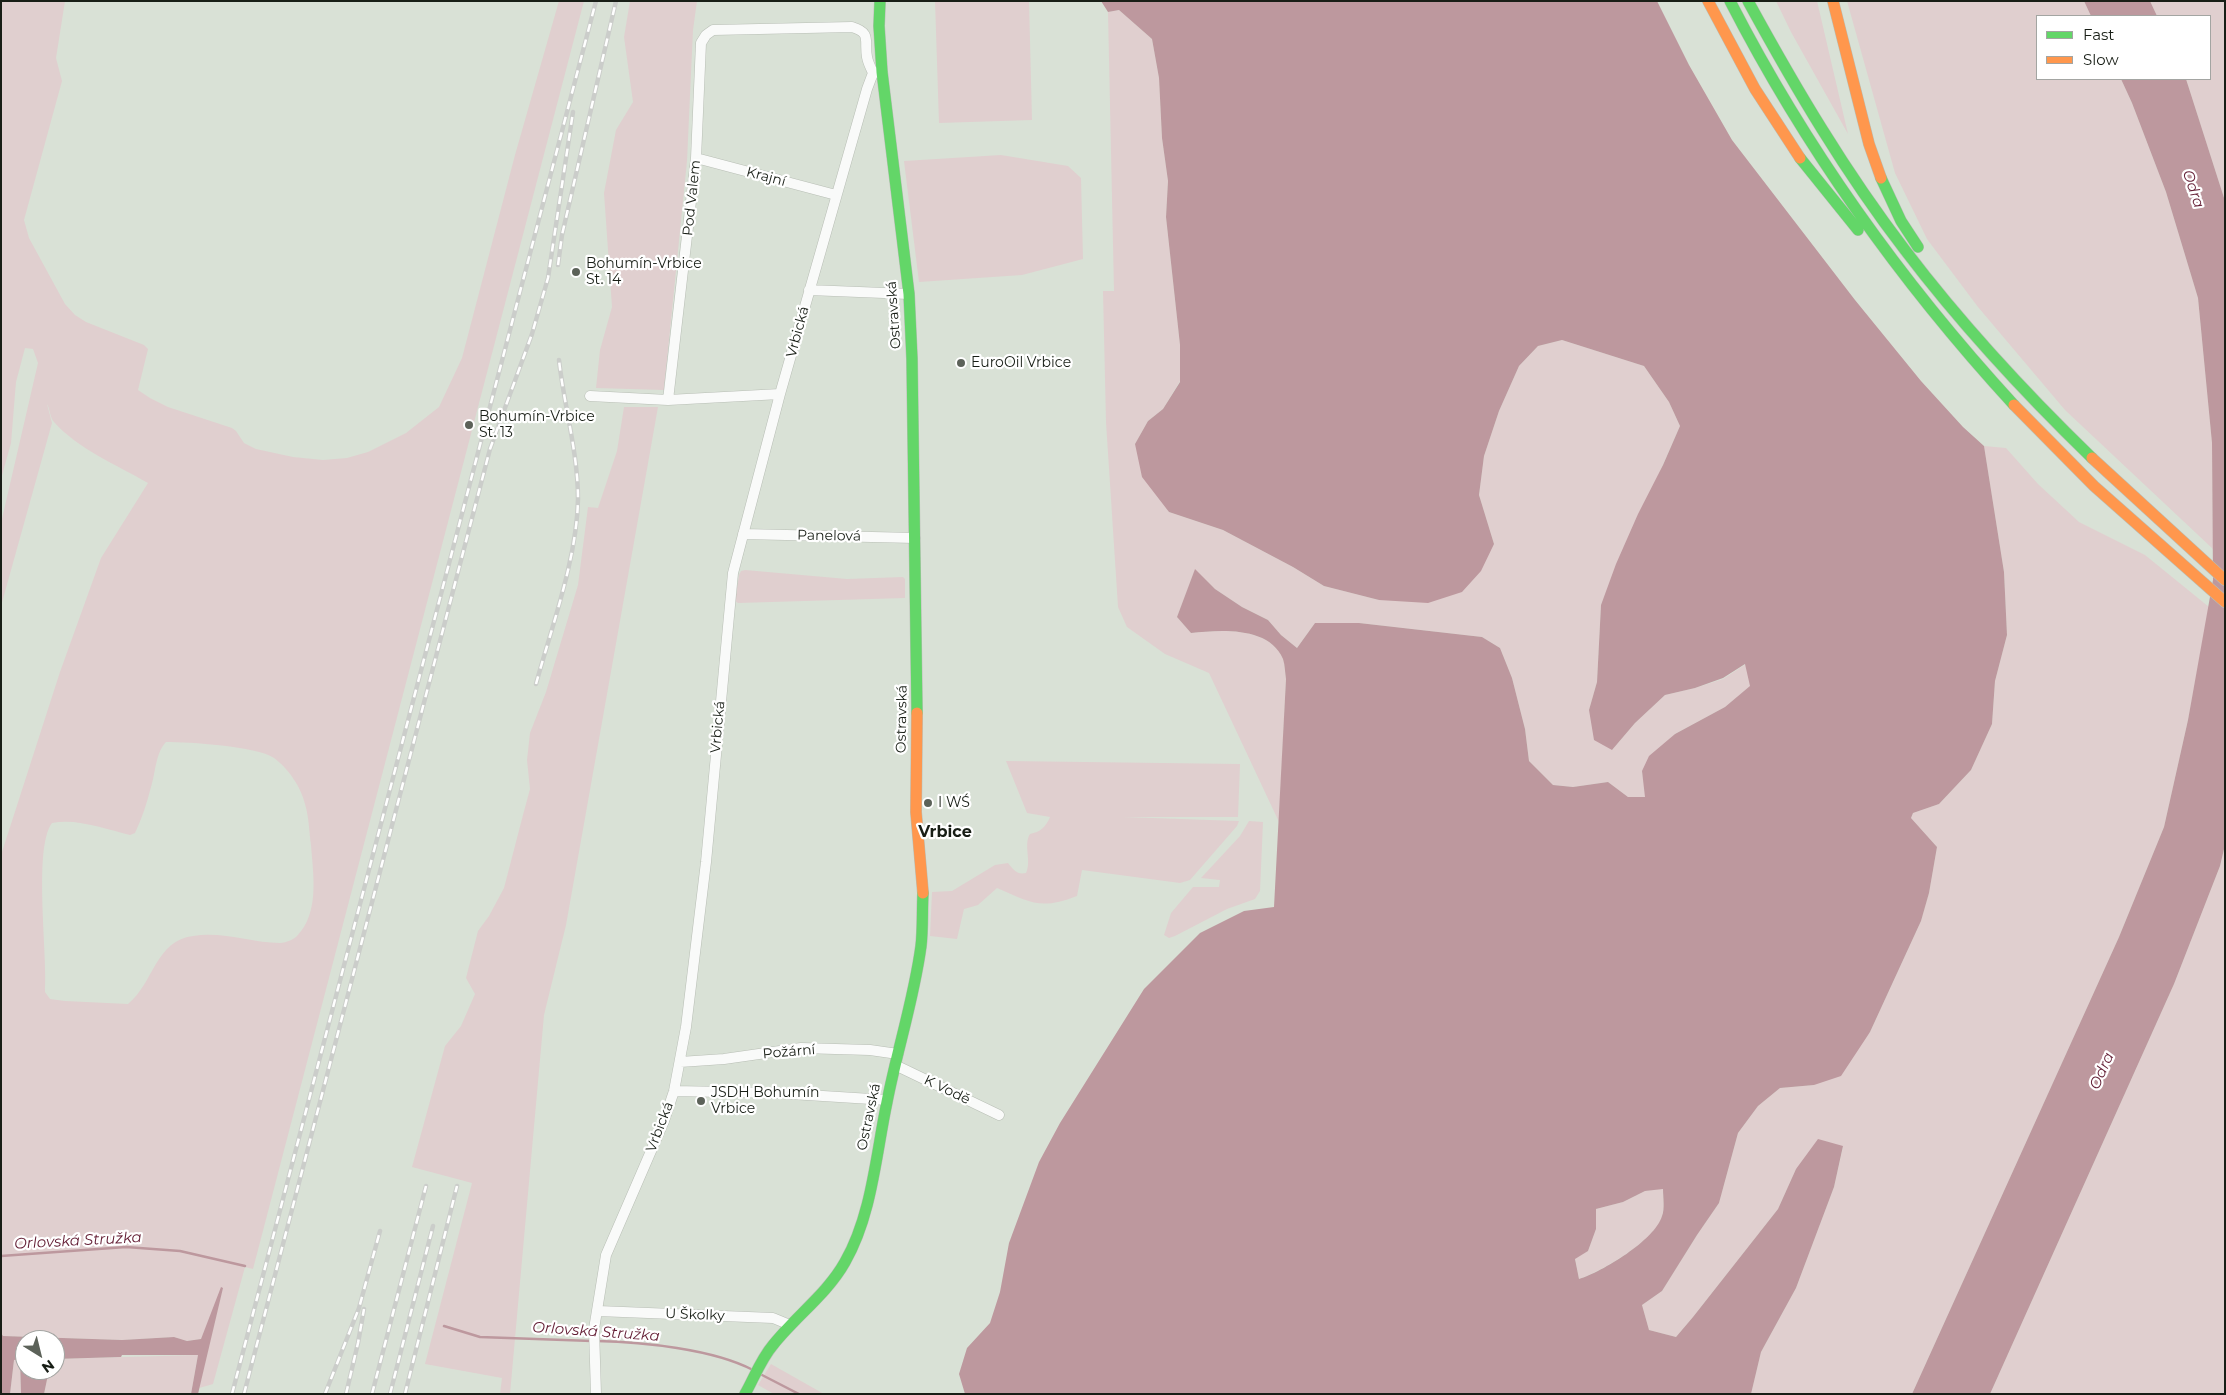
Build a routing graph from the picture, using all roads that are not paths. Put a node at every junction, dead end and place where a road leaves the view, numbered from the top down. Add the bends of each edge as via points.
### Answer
1 (880, 1) edge
2 (1708, 1) edge
3 (1730, 1) edge
4 (1748, 1) edge
5 (1833, 1) edge
6 (878, 73) junction
7 (696, 158) junction
8 (836, 195) junction
9 (1911, 284) junction
10 (809, 290) junction
11 (909, 294) junction
12 (780, 394) junction
13 (590, 396) dead end
14 (668, 400) junction
15 (2052, 419) junction
16 (743, 534) junction
17 (916, 538) junction
18 (2225, 580) edge
19 (2225, 602) edge
20 (896, 1059) junction
21 (680, 1062) junction
22 (674, 1091) junction
23 (887, 1100) junction
24 (998, 1115) dead end
25 (598, 1311) junction
26 (790, 1325) junction
27 (596, 1394) edge
28 (745, 1394) edge

1 - 6 main road, Ostravská
2 - 9 main road via 1755,89 1792,148 1890,267
3 - 9 main road via 1788,106
4 - 15 main road via 1801,97 1877,213 1964,324
5 - 15 main road via 1869,144 1900,221 1945,288
6 - 7 street, Pod Valem via 867,57 866,36 861,30 713,30 701,43
6 - 8 street, Vrbická
6 - 11 main road, Ostravská
7 - 8 street, Krajní
7 - 14 street, Pod Valem
8 - 10 street, Vrbická
9 - 19 main road via 1951,335 2053,447
10 - 11 street
10 - 12 street, Vrbická
11 - 17 main road, Ostravská
12 - 14 street
12 - 16 street, Vrbická
13 - 14 street
15 - 18 main road
16 - 17 street, Panelová
16 - 21 street, Vrbická via 733,573 706,871
17 - 20 main road, Ostravská via 916,812 923,914 916,976
20 - 21 street, Požární via 870,1050 801,1048
20 - 23 main road, Ostravská
20 - 24 street, K Vodě
21 - 22 street, Vrbická
22 - 23 street
22 - 25 street, Vrbická via 653,1150 606,1255
23 - 26 main road, Ostravská via 865,1210 854,1242 825,1291
25 - 26 street, U Školky via 773,1318
25 - 27 street, Vrbická via 594,1330
26 - 28 main road, Ostravská via 763,1361

